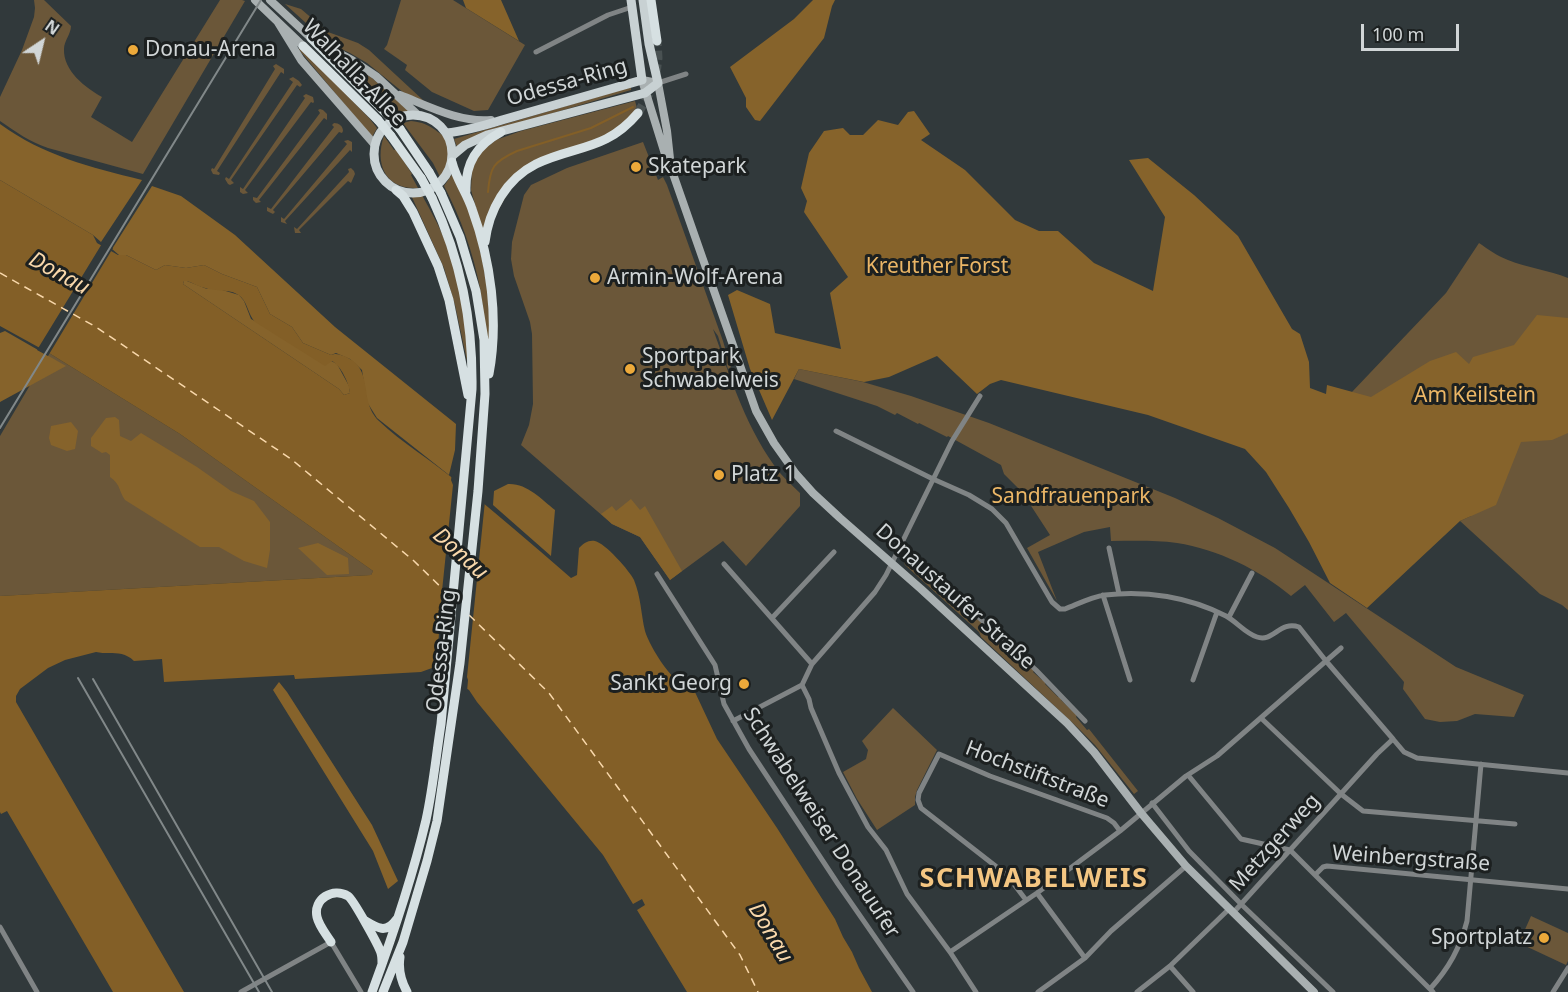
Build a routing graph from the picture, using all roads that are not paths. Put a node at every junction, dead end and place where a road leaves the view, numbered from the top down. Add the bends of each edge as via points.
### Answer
1 (255, 0) edge
2 (270, 0) edge
3 (643, 0) edge
4 (651, 0) edge
5 (632, 4) edge
6 (277, 21) junction
7 (311, 38) junction
8 (657, 41) tunnel mouth
9 (303, 46) joint
10 (536, 52) dead end
11 (686, 74) dead end
12 (642, 80) junction
13 (658, 83) junction
14 (395, 93) junction
15 (645, 93) junction
16 (638, 113) tunnel mouth
17 (418, 115) junction
18 (382, 116) junction
19 (502, 120) junction
20 (501, 132) junction
21 (447, 133) junction
22 (375, 145) junction
23 (452, 159) junction
24 (671, 168) junction
25 (425, 175) junction
26 (396, 190) junction
27 (466, 194) junction
28 (485, 250) junction
29 (485, 394) junction
30 (980, 396) dead end
31 (471, 403) junction
32 (836, 431) dead end
33 (933, 479) junction
34 (900, 545) junction
35 (1109, 548) dead end
36 (834, 552) dead end
37 (891, 563) junction
38 (724, 564) dead end
39 (1252, 573) dead end
40 (657, 574) dead end
41 (1119, 594) junction
42 (1103, 595) junction
43 (1217, 612) junction
44 (1229, 617) junction
45 (772, 618) junction
46 (1341, 648) dead end
47 (1326, 661) junction
48 (812, 664) junction
49 (1130, 680) dead end
50 (1192, 680) dead end
51 (802, 685) junction
52 (1261, 718) junction
53 (733, 721) junction
54 (1085, 722) dead end
55 (1393, 739) junction
56 (1481, 764) junction
57 (1568, 773) edge
58 (1188, 775) junction
59 (1341, 794) junction
60 (1152, 803) junction
61 (1141, 813) junction
62 (1477, 821) junction
63 (1515, 824) dead end
64 (1120, 831) junction
65 (1290, 850) junction
66 (1186, 866) junction
67 (1315, 875) junction
68 (1472, 879) junction
69 (1568, 889) edge
70 (1037, 892) junction
71 (1026, 900) junction
72 (1242, 905) junction
73 (1231, 911) junction
74 (362, 919) junction
75 (396, 922) junction
76 (0, 927) edge
77 (331, 942) junction
78 (403, 942) junction
79 (950, 952) junction
80 (1085, 958) junction
81 (382, 965) junction
82 (1170, 966) junction
83 (1568, 968) edge
84 (1431, 991) edge
85 (1556, 991) edge
86 (37, 992) edge
87 (241, 992) edge
88 (361, 992) edge
89 (372, 992) edge
90 (383, 992) edge
91 (407, 992) edge
92 (913, 992) edge
93 (976, 992) edge
94 (1038, 992) edge
95 (1137, 992) edge
96 (1193, 992) edge
97 (1314, 992) edge
98 (1333, 992) edge

1 - 6 main road, Walhalla-Allee
2 - 7 main road, Walhalla-Allee
3 - 13 main road, Donaustaufer Straße
4 - 8 highway
5 - 10 street, Donaustaufer Straße
5 - 12 main road, Donaustaufer Straße
6 - 9 main road, Walhalla-Allee
6 - 22 main road via 301,60
7 - 14 main road via 352,60
7 - 18 highway, Walhalla-Allee
9 - 18 highway, Walhalla-Allee
11 - 13 street
12 - 13 main road, Odessa-Ring
12 - 15 main road, Donaustaufer Straße
12 - 19 main road, Odessa-Ring
13 - 15 main road, Odessa-Ring
13 - 24 main road, Donaustaufer Straße
14 - 17 main road
14 - 19 main road via 464,118
15 - 20 main road, Odessa-Ring
15 - 24 main road, Donaustaufer Straße
16 - 28 highway via 605,140 537,164 515,179 494,208
17 - 21 main road via 439,124
17 - 22 main road via 396,119 386,126
18 - 25 highway, Walhalla-Allee, bridge via 391,136
18 - 25 highway, Walhalla-Allee, bridge via 400,129
19 - 21 main road, Odessa-Ring
20 - 23 main road, Odessa-Ring via 472,141
20 - 27 highway via 475,154
21 - 23 main road
22 - 26 main road via 376,167
23 - 26 main road via 443,180 426,192
23 - 27 highway
24 - 37 main road, Donaustaufer Straße via 765,429 813,493
25 - 29 highway, Odessa-Ring, bridge via 441,193 460,237 476,291 484,340
25 - 31 highway, Odessa-Ring, bridge via 464,290 472,344
26 - 31 highway via 413,212 438,266
27 - 28 highway
28 - 29 highway via 493,328
29 - 78 highway, Odessa-Ring via 460,663 437,820
30 - 33 street
31 - 75 highway, Odessa-Ring via 435,766 426,817
32 - 33 street
33 - 34 street
33 - 42 street via 983,502 999,515 1059,609
34 - 37 street
34 - 54 street, Donaustaufer Straße via 1021,655
35 - 41 street
36 - 45 street
37 - 48 street via 875,592
37 - 61 main road, Donaustaufer Straße via 1078,734
38 - 45 street
39 - 44 street
40 - 53 street, Schwabelweiser Donauufer via 715,665 724,704
41 - 42 street
41 - 43 street via 1168,596
42 - 49 street
43 - 44 street
43 - 50 street
44 - 47 street via 1259,638 1293,624
45 - 48 street
46 - 47 street
47 - 52 street
47 - 55 street
48 - 51 street
51 - 53 street
51 - 79 street via 868,827 886,850 908,894
52 - 58 street
52 - 59 street, Metzgerweg
53 - 92 street, Schwabelweiser Donauufer
55 - 56 street via 1404,752 1416,758
55 - 59 street, Metzgerweg
56 - 57 street
56 - 62 street
58 - 60 street
58 - 65 street via 1241,839
59 - 62 street via 1369,813
59 - 65 street, Metzgerweg
60 - 61 street
60 - 72 street via 1189,851
61 - 64 street
61 - 66 main road, Donaustaufer Straße
62 - 63 street
62 - 68 street
64 - 70 street
64 - 71 street, Hochstiftstraße via 1107,819 939,754 920,793 921,807 1007,875
65 - 67 street, Weinbergstraße
65 - 72 street, Metzgerweg
66 - 73 main road, Donaustaufer Straße
66 - 80 street
67 - 68 street, Weinbergstraße via 1327,866
67 - 84 street
68 - 69 street, Weinbergstraße
68 - 84 street via 1460,946
70 - 71 street
70 - 80 street
71 - 79 street
72 - 73 street, Metzgerweg
72 - 98 street
73 - 82 street, Metzgerweg
73 - 97 main road, Donaustaufer Straße
74 - 75 highway via 378,928 389,928
74 - 77 highway via 346,895 328,894 318,906 317,915
74 - 81 highway via 381,952
75 - 81 highway, Odessa-Ring
76 - 86 street
77 - 87 street
77 - 88 street
78 - 90 highway, Odessa-Ring
78 - 91 highway via 399,970
79 - 93 street
80 - 94 street
81 - 89 highway, Odessa-Ring
82 - 95 street, Metzgerweg
82 - 96 street
83 - 85 street

